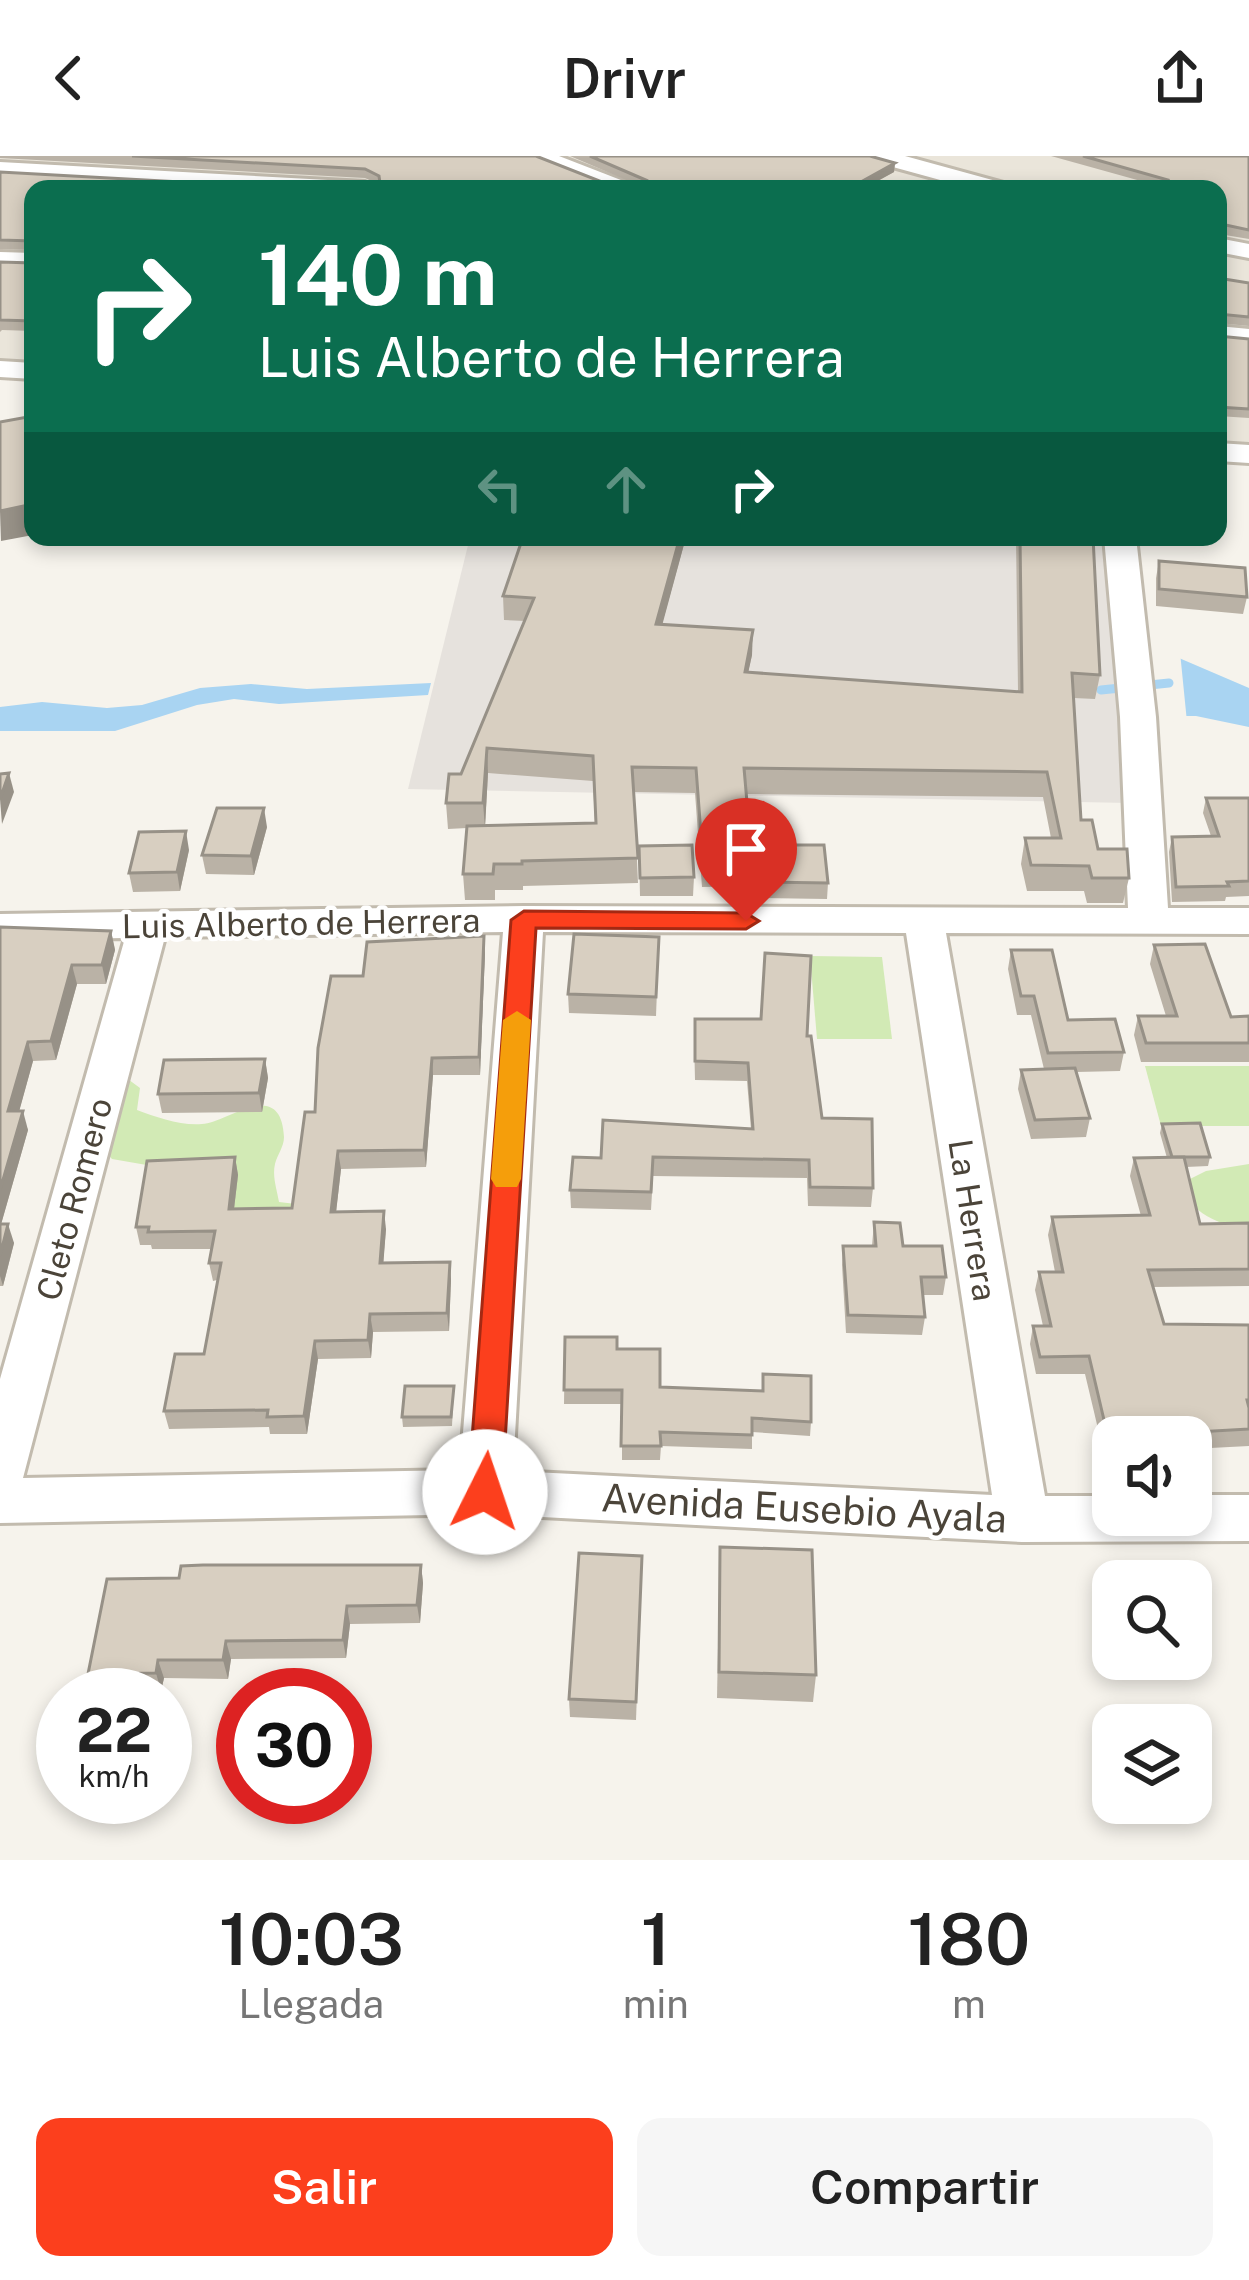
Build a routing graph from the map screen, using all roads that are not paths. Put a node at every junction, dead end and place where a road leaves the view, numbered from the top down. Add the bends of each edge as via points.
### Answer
1 (537, 156) edge
2 (879, 156) edge
3 (0, 169) edge
4 (211, 180) edge
5 (606, 180) edge
6 (954, 180) edge
7 (1121, 546) edge
8 (524, 920) junction
9 (1149, 921) junction
10 (1249, 921) edge
11 (924, 922) junction
12 (148, 926) junction
13 (0, 927) edge
14 (0, 1472) edge
15 (485, 1492) junction
16 (0, 1501) edge
17 (1249, 1518) edge
18 (1022, 1519) junction

1 - 5 street
2 - 6 street
3 - 4 street
7 - 9 street
8 - 11 street, Luis Alberto de Herrera
8 - 12 street, Luis Alberto de Herrera
8 - 15 street
9 - 10 street, Luis Alberto de Herrera
9 - 11 street, Luis Alberto de Herrera
11 - 18 street, La Herrera
12 - 13 street, Luis Alberto de Herrera
12 - 14 street, Cleto Romero
15 - 16 street, Avenida Eusebio Ayala
15 - 18 street, Avenida Eusebio Ayala
17 - 18 street, Avenida Eusebio Ayala

